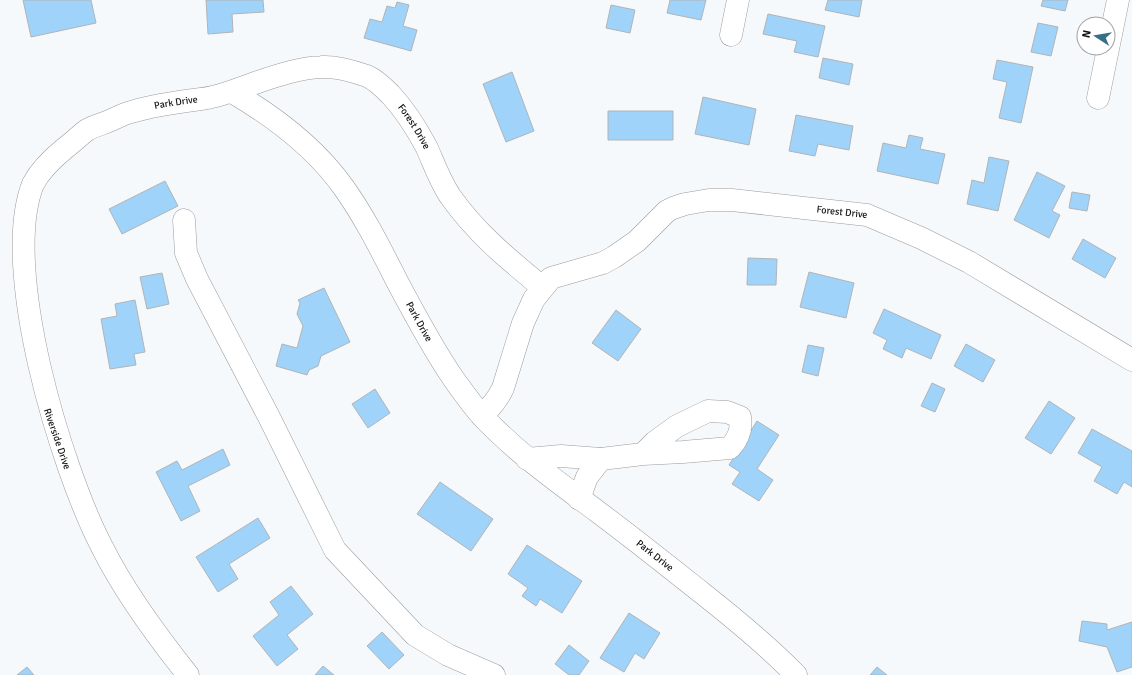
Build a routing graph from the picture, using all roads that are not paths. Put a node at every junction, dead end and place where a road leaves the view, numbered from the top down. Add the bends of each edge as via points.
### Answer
1 (738, 0) edge
2 (1118, 0) edge
3 (731, 35) dead end
4 (232, 92) junction
5 (1098, 98) dead end
6 (38, 176) joint
7 (184, 220) dead end
8 (542, 287) junction
9 (1132, 360) edge
10 (482, 416) junction
11 (643, 454) dead end
12 (527, 459) junction
13 (602, 459) junction
14 (579, 499) junction
15 (188, 675) edge
16 (494, 675) edge
17 (796, 675) edge

1 - 3 street
2 - 5 street
4 - 6 street, Park Drive via 130,112 90,128 56,156
4 - 8 street, Forest Drive via 296,71 322,66 370,77 397,102 412,123 449,195 474,227
4 - 10 street, Park Drive via 263,110 294,133 322,160 344,187 371,230 440,359
6 - 15 street, Riverside Drive via 25,203 20,228 19,267 22,306 29,344 48,415 85,514 103,550 151,628
7 - 16 street via 186,253 197,279 335,550 415,635 448,655
8 - 9 street, Forest Drive via 551,278 603,263 614,257 636,241 666,211 686,204 732,200 867,215 969,262
8 - 10 street, Forest Drive via 522,323 503,388
10 - 12 street, Park Drive
11 - 13 street
12 - 13 street via 561,456
12 - 14 street, Park Drive
13 - 14 street via 587,477
14 - 17 street, Park Drive via 737,621

